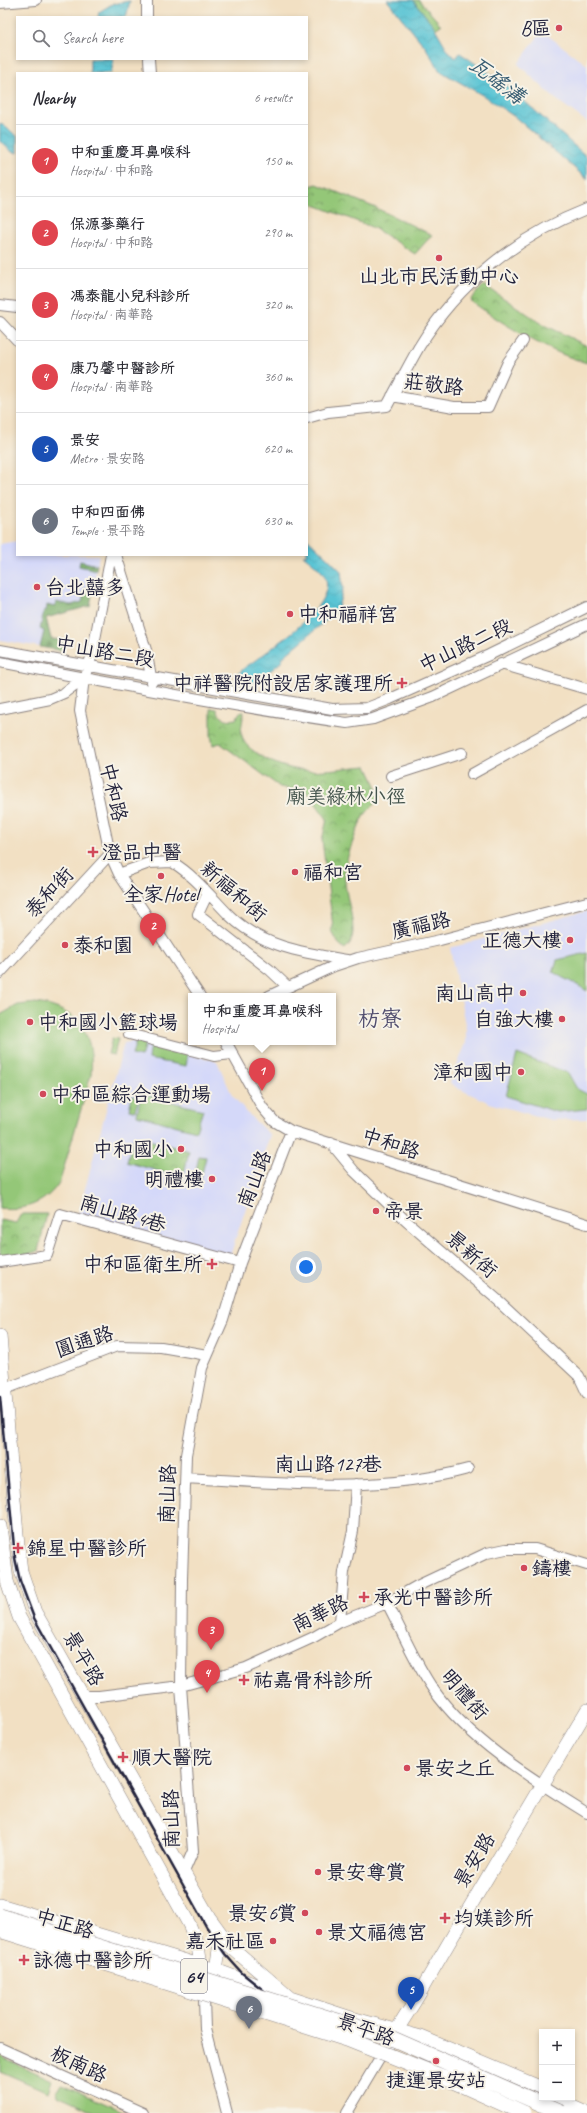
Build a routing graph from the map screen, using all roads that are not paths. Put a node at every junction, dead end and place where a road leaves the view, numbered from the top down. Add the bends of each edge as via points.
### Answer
1 (36, 0) edge
2 (146, 0) edge
3 (0, 3) edge
4 (147, 16) edge
5 (150, 60) edge
6 (150, 72) edge
7 (587, 209) edge
8 (0, 305) edge
9 (16, 307) edge
10 (0, 322) edge
11 (16, 339) edge
12 (522, 341) dead end
13 (392, 396) junction
14 (308, 418) edge
15 (111, 556) edge
16 (116, 556) edge
17 (587, 607) edge
18 (587, 624) edge
19 (0, 650) edge
20 (0, 662) edge
21 (501, 664) junction
22 (88, 666) junction
23 (84, 678) junction
24 (150, 678) junction
25 (587, 689) edge
26 (155, 692) junction
27 (0, 709) edge
28 (583, 712) edge
29 (462, 753) dead end
30 (472, 774) dead end
31 (392, 776) dead end
32 (110, 854) junction
33 (119, 874) junction
34 (208, 893) junction
35 (587, 902) edge
36 (352, 961) junction
37 (0, 973) edge
38 (288, 986) junction
39 (198, 993) edge
40 (275, 993) edge
41 (128, 1034) dead end
42 (228, 1045) edge
43 (232, 1054) junction
44 (291, 1131) junction
45 (331, 1143) junction
46 (587, 1224) edge
47 (0, 1262) edge
48 (240, 1263) junction
49 (0, 1336) edge
50 (207, 1355) junction
51 (2, 1390) edge
52 (587, 1394) edge
53 (468, 1469) dead end
54 (186, 1478) junction
55 (356, 1484) junction
56 (0, 1526) edge
57 (587, 1565) edge
58 (387, 1603) junction
59 (340, 1622) junction
60 (181, 1686) junction
61 (83, 1696) junction
62 (587, 1710) edge
63 (543, 1785) junction
64 (587, 1813) edge
65 (192, 1843) junction
66 (174, 1857) junction
67 (183, 1874) junction
68 (0, 1905) edge
69 (0, 1916) edge
70 (0, 1923) edge
71 (0, 1930) edge
72 (0, 1936) edge
73 (221, 1936) junction
74 (202, 1966) junction
75 (216, 1970) junction
76 (262, 1987) junction
77 (205, 1991) junction
78 (290, 1998) junction
79 (392, 2033) junction
80 (0, 2048) edge
81 (381, 2056) junction
82 (539, 2087) edge
83 (539, 2093) edge
84 (557, 2101) edge
85 (573, 2101) edge
86 (587, 2107) edge
87 (143, 2113) edge
88 (227, 2113) edge
89 (346, 2113) edge
90 (508, 2113) edge
91 (524, 2113) edge
92 (547, 2113) edge
93 (562, 2113) edge
94 (584, 2113) edge

1 - 3 street
2 - 4 street
5 - 6 street
7 - 13 street via 538,231 490,265 457,296 429,332
8 - 9 street
10 - 11 street
12 - 13 street, 莊敬路 via 508,362 488,407 454,407
13 - 14 street, 莊敬路 via 387,406 328,412
15 - 22 street, 中和路
16 - 24 street via 146,650
17 - 24 street, 中山路二段 via 489,655 367,708 332,709
18 - 21 street, 中山路二段
19 - 22 street, 中山路二段
20 - 23 street, 中山路二段
21 - 25 street
21 - 26 street, 中山路二段 via 433,697 373,719 347,723
22 - 23 street, 中和路
22 - 24 street, 中山路二段
23 - 26 street, 中山路二段
23 - 27 street via 64,693 50,699
23 - 32 street, 中和路 via 80,711
24 - 26 street
28 - 30 street
29 - 31 street
32 - 33 street, 中和路
32 - 37 street, 泰和街
33 - 34 street, 新福和街 via 149,863 172,862
33 - 39 street, 中和路
34 - 36 street, 新福和街 via 237,922 267,942 295,951
34 - 38 street via 198,914
35 - 36 street, 廣福路
36 - 38 street, 廣福路
38 - 40 street, 廣福路
41 - 43 street via 214,1056
42 - 43 street, 中和路
43 - 44 street, 中和路 via 262,1107 274,1121
44 - 45 street, 中和路
44 - 48 street, 南山路
45 - 46 street, 中和路
45 - 52 street, 景新街 via 354,1171 405,1220 500,1302 579,1376
47 - 48 street, 南山路4巷 via 47,1255 60,1214
48 - 50 street, 南山路 via 223,1320
49 - 51 main road, 景平路
50 - 51 street, 圓通路 via 161,1347 117,1346
50 - 54 street, 南山路 via 190,1430
51 - 61 main road, 景平路 via 21,1571 41,1624
53 - 55 street, 南山路127巷 via 404,1482
54 - 55 street, 南山路127巷
54 - 60 street, 南山路
55 - 59 street via 353,1531 344,1572
56 - 74 main road, 景平路 via 6,1581 19,1617 189,1924 198,1946
57 - 58 street, 南華路 via 535,1549 506,1549 487,1553
58 - 59 street, 南華路
58 - 63 street, 明禮街 via 433,1690 450,1710 481,1740
59 - 60 street, 南華路 via 314,1637 246,1668
60 - 61 street, 南華路
60 - 65 street, 南山路
61 - 66 main road, 景平路
62 - 63 main road, 景安路
63 - 64 street, 明禮街
63 - 79 main road, 景安路 via 421,1990
65 - 66 street via 187,1853
65 - 67 street, 南山路 via 193,1851
66 - 67 main road, 景平路
67 - 73 main road, 景平路
68 - 74 main road, 中正路
69 - 79 highway, 64, bridge
70 - 77 main road, 中正路
71 - 91 highway, 64, bridge via 347,2039
72 - 77 main road, 中正路
73 - 75 main road
73 - 78 main road, 景平路
74 - 75 main road, 景平路
74 - 77 main road, 景平路
75 - 76 main road, 景平路
75 - 77 main road
76 - 77 main road, 中正路
76 - 78 main road, 景平路
77 - 81 main road, 景平路 via 246,2011 344,2041
77 - 88 street via 204,2029
78 - 79 main road, 景平路
79 - 81 main road, 景安路
79 - 82 main road, 景平路 via 421,2037
79 - 83 highway via 420,2041
79 - 92 main road, 景平路 via 415,2052
79 - 93 highway, 64, bridge
80 - 87 street, 板南路
81 - 89 street, 景安路
81 - 90 main road, 景平路
84 - 94 highway
85 - 86 main road

